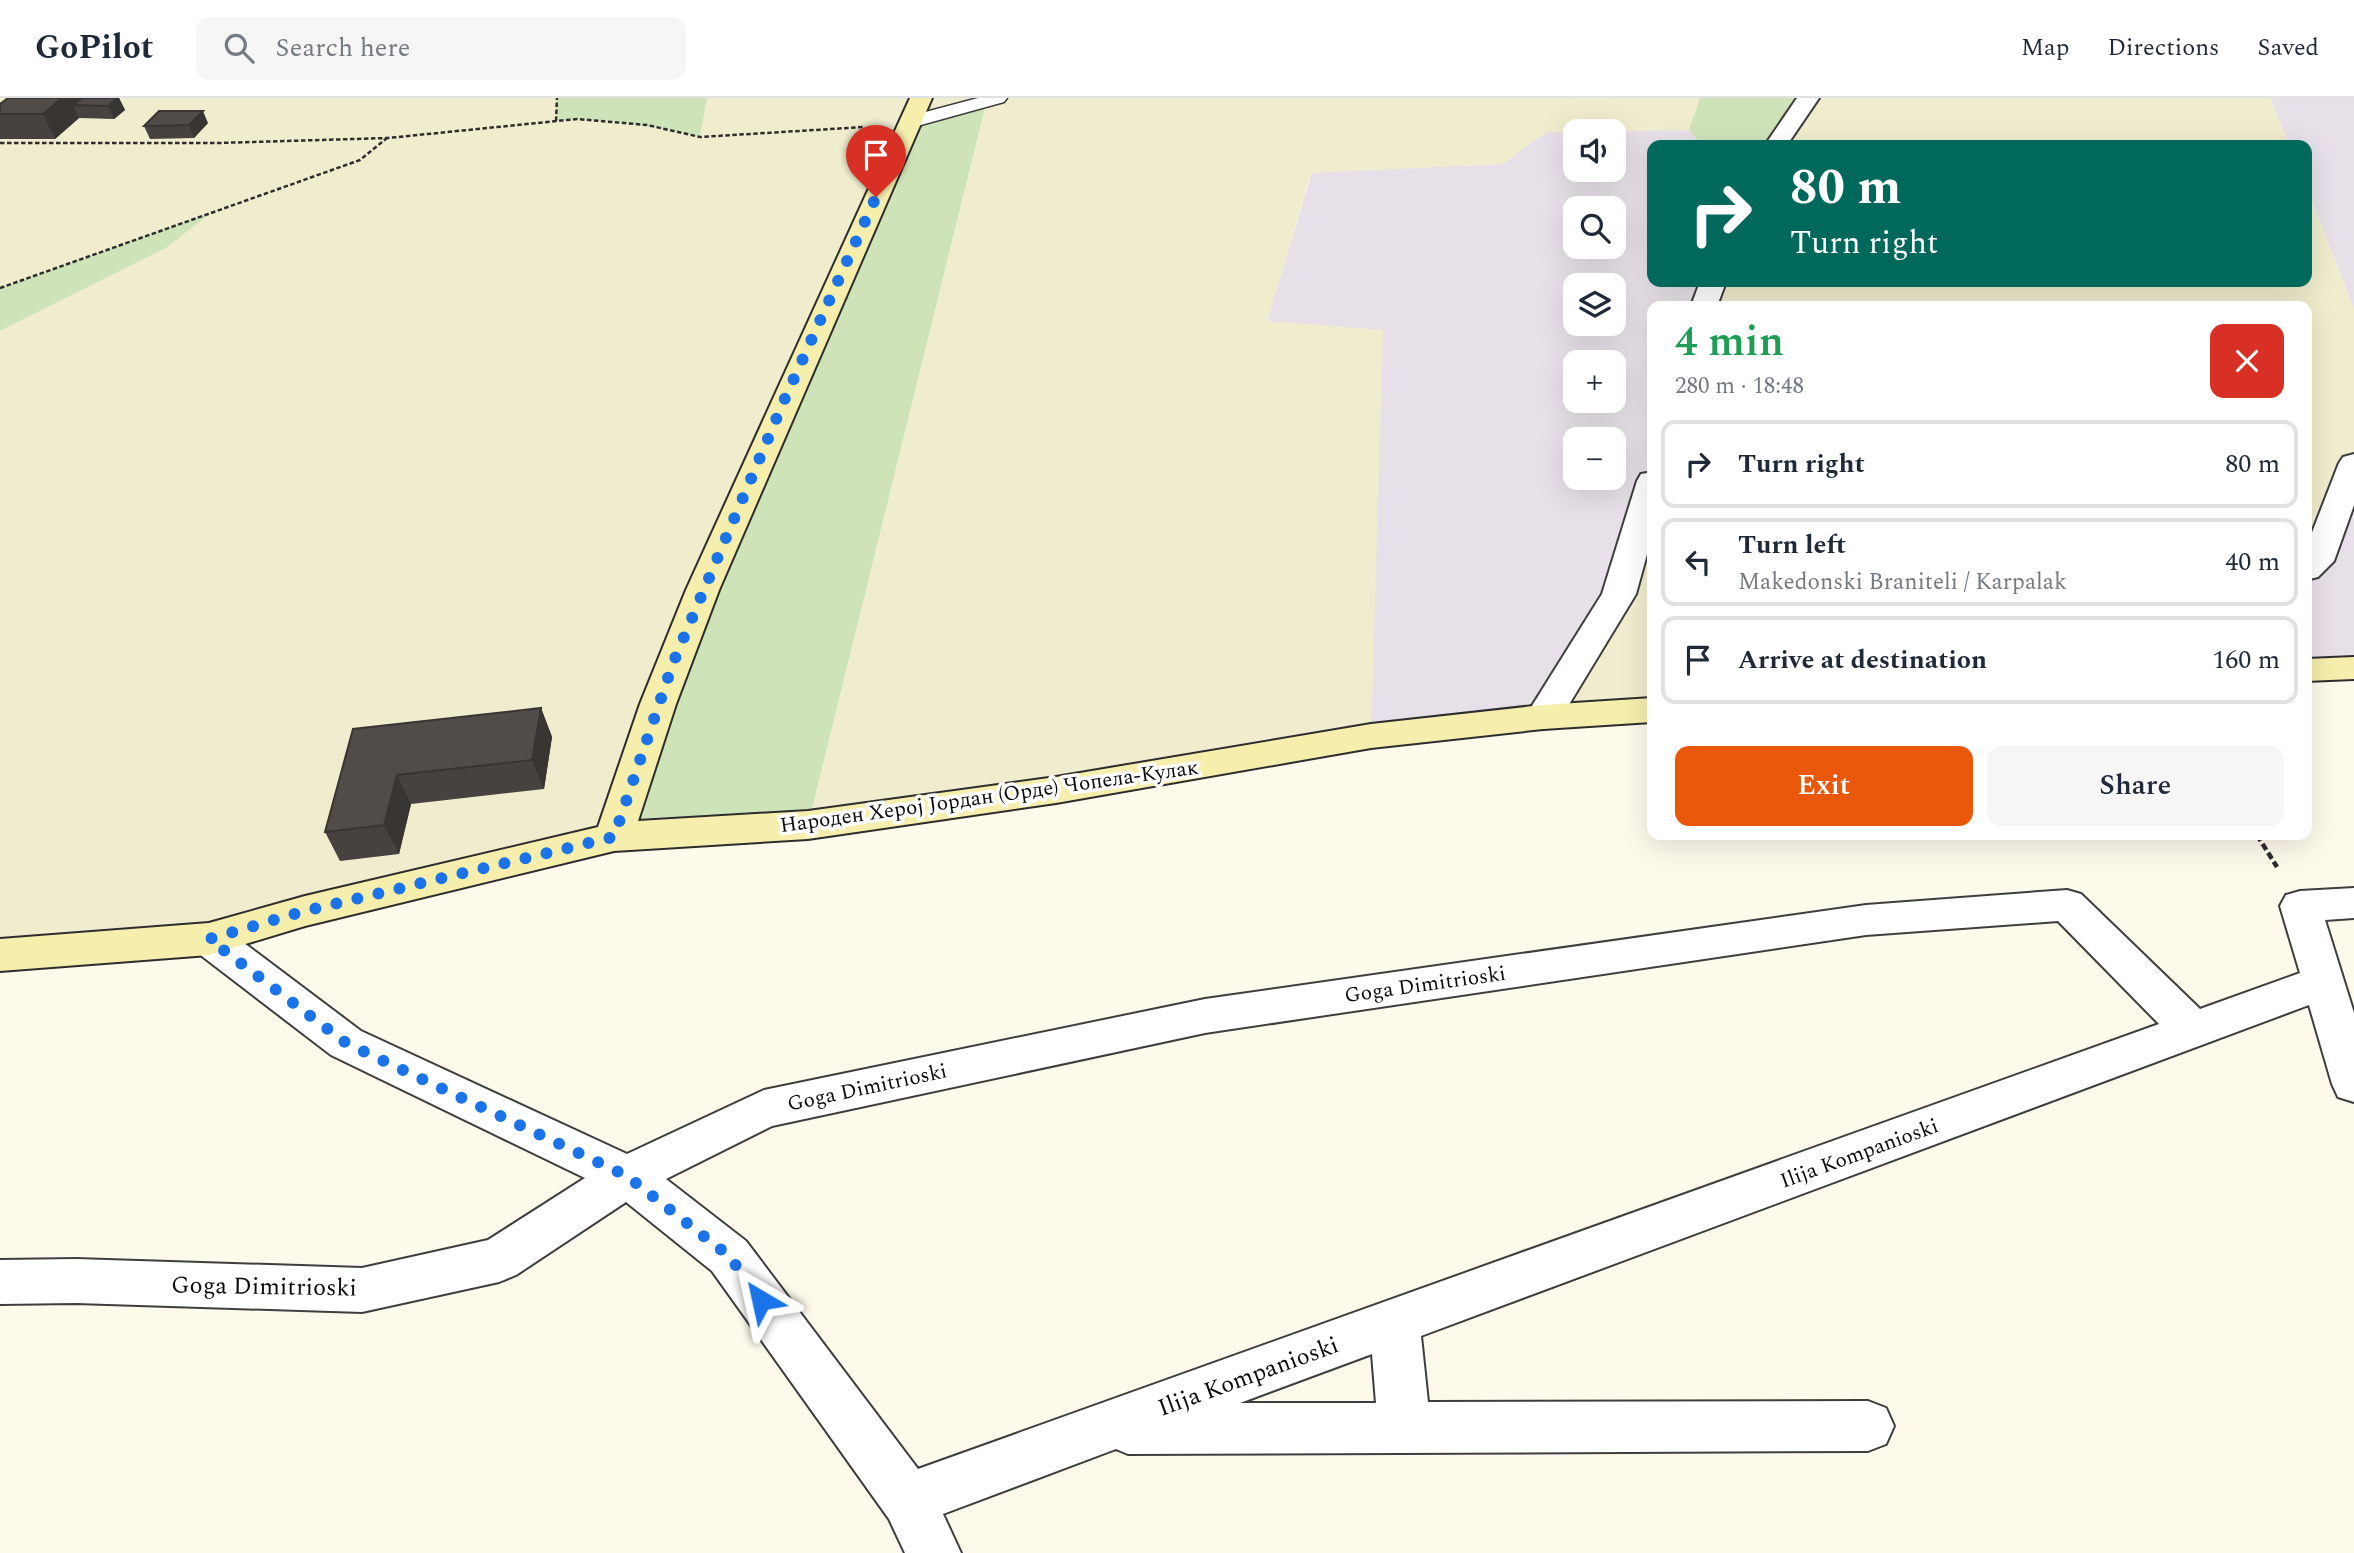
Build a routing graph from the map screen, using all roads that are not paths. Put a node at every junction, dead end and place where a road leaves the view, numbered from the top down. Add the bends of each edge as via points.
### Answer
1 (998, 98) edge
2 (1808, 98) edge
3 (915, 110) edge
4 (1779, 140) edge
5 (2354, 463) edge
6 (1647, 498) edge
7 (2312, 566) edge
8 (2354, 668) edge
9 (2312, 670) edge
10 (1647, 710) edge
11 (1543, 717) junction
12 (614, 837) junction
13 (2354, 903) edge
14 (209, 939) junction
15 (0, 955) edge
16 (2323, 982) junction
17 (2193, 1030) junction
18 (2354, 1084) edge
19 (627, 1176) junction
20 (0, 1282) edge
21 (1395, 1322) junction
22 (1868, 1426) dead end
23 (1404, 1427) junction
24 (1101, 1430) junction
25 (908, 1500) junction
26 (933, 1553) edge

1 - 3 lane
2 - 4 street
3 - 12 main road via 682,640
5 - 7 street via 2318,561
6 - 11 street via 1619,594
8 - 9 main road
10 - 11 main road, Народен Херој Јордан (Орде) Чопела-Кулак
11 - 12 main road, Народен Херој Јордан (Орде) Чопела-Кулак via 1371,736 1056,790 808,825
12 - 14 main road, Народен Херој Јордан (Орде) Чопела-Кулак via 305,911
13 - 16 street via 2300,905
14 - 15 main road, Народен Херој Јордан (Орде) Чопела-Кулак
14 - 19 street via 346,1043
16 - 17 street, Ilija Kompanioski
16 - 18 street
17 - 19 street, Goga Dimitrioski via 2067,905 1866,920 1205,1016 764,1109
17 - 21 street, Ilija Kompanioski
19 - 20 street, Goga Dimitrioski via 499,1260 362,1290
19 - 25 street via 729,1256
21 - 23 street
21 - 24 street, Ilija Kompanioski
22 - 23 street, Ilija Kompanioski
23 - 24 street, Ilija Kompanioski
24 - 25 street, Ilija Kompanioski
25 - 26 street

